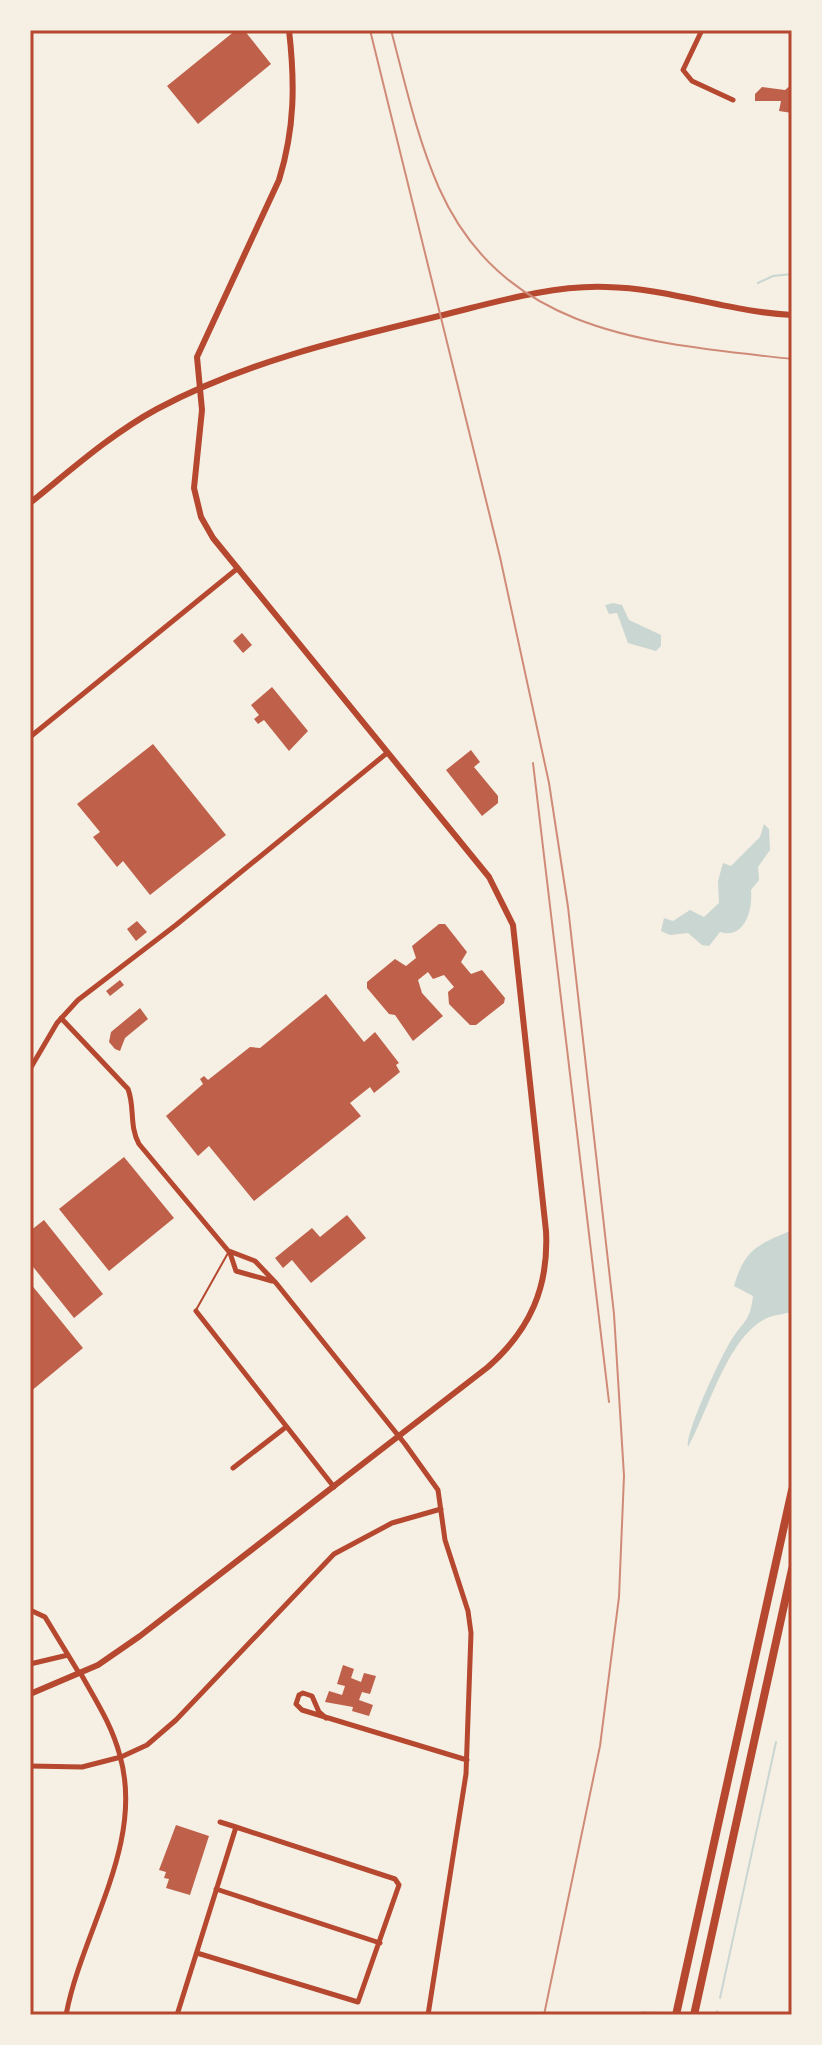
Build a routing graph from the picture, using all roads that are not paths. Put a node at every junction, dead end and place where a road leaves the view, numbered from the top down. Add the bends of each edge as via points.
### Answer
1 (289, 30) edge
2 (702, 30) edge
3 (733, 100) dead end
4 (792, 315) edge
5 (201, 389) junction
6 (30, 503) edge
7 (238, 568) junction
8 (30, 737) edge
9 (387, 753) junction
10 (61, 1018) junction
11 (30, 1069) edge
12 (229, 1251) junction
13 (276, 1283) junction
14 (196, 1311) joint
15 (286, 1427) junction
16 (399, 1436) junction
17 (233, 1468) dead end
18 (334, 1487) junction
19 (792, 1490) edge
20 (441, 1509) junction
21 (792, 1569) edge
22 (30, 1610) edge
23 (68, 1655) junction
24 (30, 1664) edge
25 (80, 1674) junction
26 (30, 1694) edge
27 (326, 1718) junction
28 (121, 1757) junction
29 (467, 1760) junction
30 (30, 1766) edge
31 (220, 1822) dead end
32 (236, 1827) junction
33 (216, 1889) junction
34 (380, 1943) junction
35 (197, 1953) junction
36 (66, 2015) edge
37 (177, 2015) edge
38 (428, 2015) edge
39 (676, 2015) edge
40 (694, 2015) edge

1 - 5 street via 295,98 288,151 201,346 196,364
2 - 3 street via 683,70 692,81
4 - 5 street via 635,288 588,287 402,325 263,363
5 - 6 street via 113,437
5 - 7 street via 195,500 213,538
7 - 8 street
7 - 9 street
9 - 10 street
9 - 16 street via 489,877 510,916 547,1247 542,1289 514,1343
10 - 11 street
10 - 12 street via 128,1089 139,1144
12 - 13 street via 255,1261
12 - 13 street via 239,1274
12 - 14 lane
13 - 16 street
14 - 15 street
15 - 17 street
15 - 18 street
16 - 18 street
16 - 20 street via 438,1490
18 - 25 street via 140,1636
19 - 39 highway
20 - 28 street via 392,1523 334,1554 170,1726
20 - 29 street via 471,1633
21 - 40 highway
22 - 23 street via 45,1617
23 - 24 street
23 - 25 street
25 - 26 street
25 - 28 street via 106,1716
27 - 27 street via 300,1709 299,1695 312,1696
27 - 29 street
28 - 30 street via 82,1767
28 - 36 street via 127,1801 122,1839
29 - 38 street
31 - 32 street
32 - 33 street
32 - 34 street via 398,1882
33 - 34 street
33 - 35 street
34 - 35 street via 362,1998 353,2003
35 - 37 street

